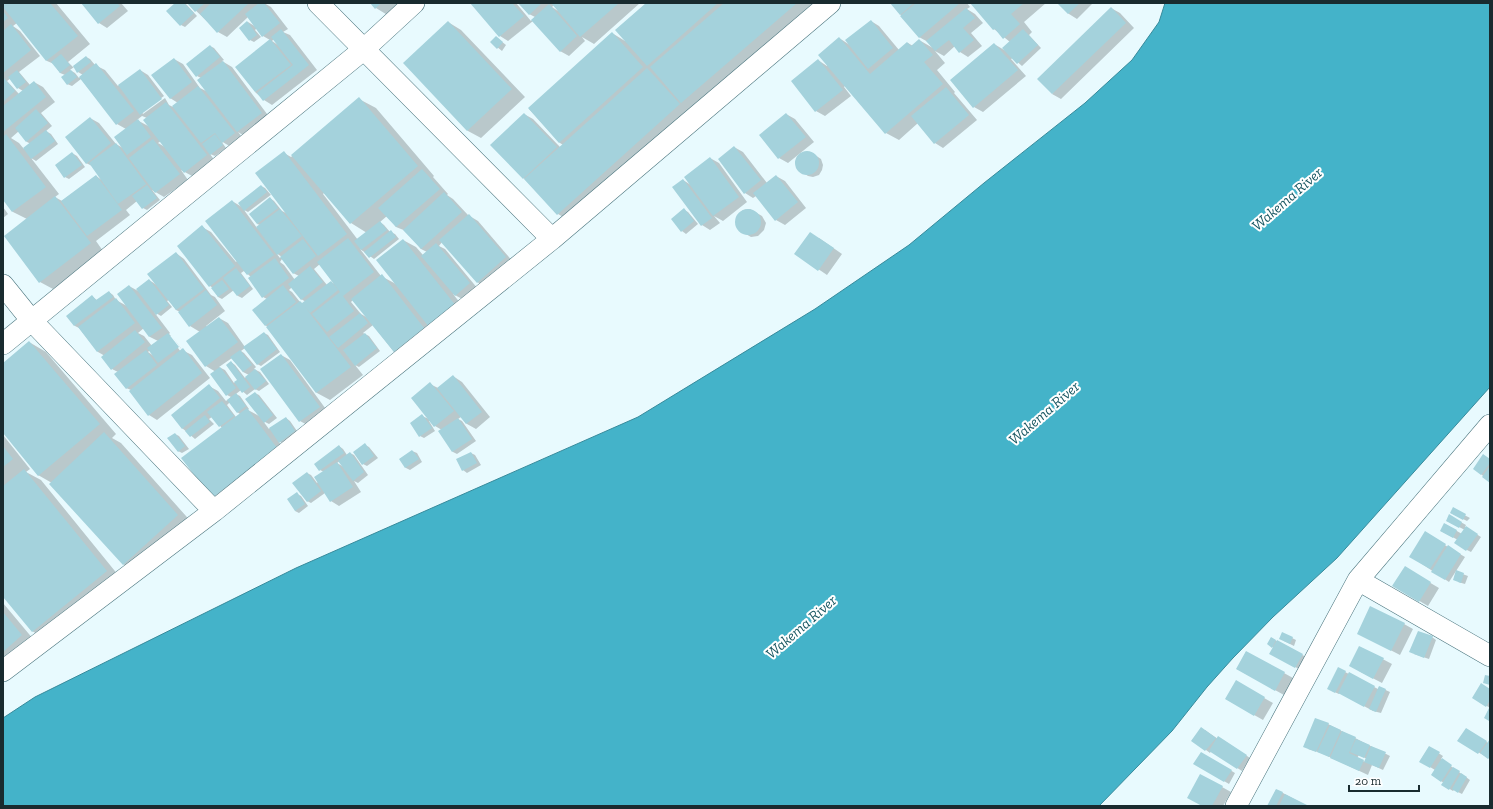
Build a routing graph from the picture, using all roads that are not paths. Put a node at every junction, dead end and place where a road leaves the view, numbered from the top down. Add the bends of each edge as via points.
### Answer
1 (318, 3) edge
2 (414, 3) edge
3 (830, 3) edge
4 (363, 50) junction
5 (552, 240) junction
6 (3, 284) edge
7 (32, 321) junction
8 (3, 344) edge
9 (1490, 425) edge
10 (214, 511) junction
11 (1358, 580) junction
12 (1490, 656) edge
13 (3, 671) edge
14 (1236, 806) edge

1 - 4 street
2 - 4 street
3 - 5 street
4 - 5 street
4 - 7 street
5 - 10 street
6 - 7 street
7 - 8 street
7 - 10 street
9 - 11 street
10 - 13 street
11 - 12 street
11 - 14 street

